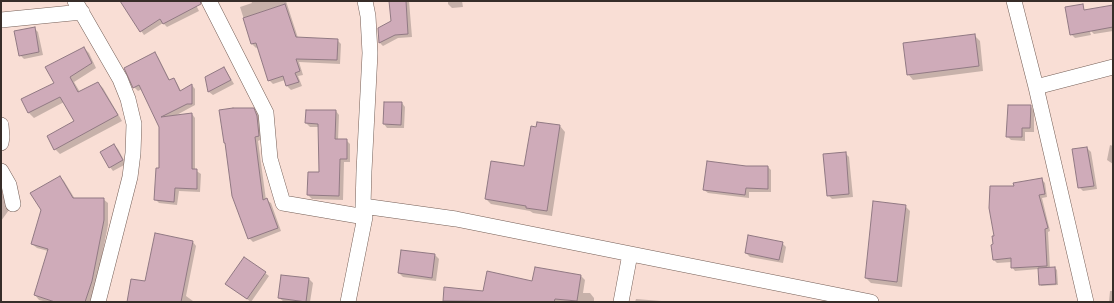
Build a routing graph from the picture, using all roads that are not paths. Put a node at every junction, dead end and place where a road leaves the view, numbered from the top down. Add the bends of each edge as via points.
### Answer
1 (209, 1) edge
2 (365, 1) edge
3 (1014, 1) edge
4 (79, 6) edge
5 (1, 20) edge
6 (1113, 68) edge
7 (1036, 86) junction
8 (1, 125) edge
9 (1, 142) edge
10 (1, 171) edge
11 (13, 204) dead end
12 (364, 211) junction
13 (630, 254) junction
14 (98, 302) edge
15 (348, 302) edge
16 (621, 302) edge
17 (871, 302) edge
18 (1086, 302) edge

1 - 12 street via 266,113 270,159 283,203
2 - 12 street via 370,52
3 - 7 street
4 - 5 street
4 - 14 street via 120,80 134,124 130,177
6 - 7 street
7 - 18 street
8 - 9 street
10 - 11 street via 9,185
12 - 13 street via 456,219
12 - 15 street
13 - 16 street
13 - 17 street

